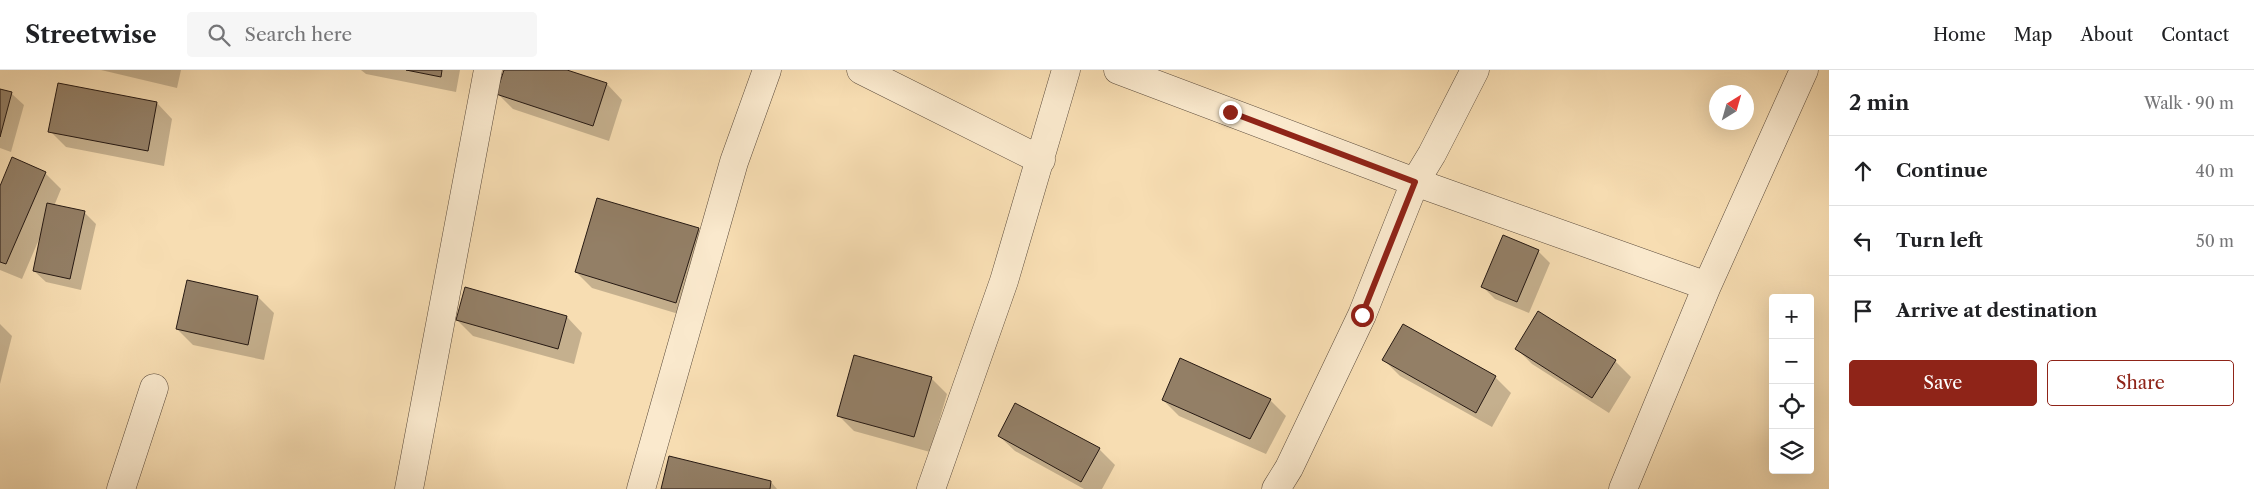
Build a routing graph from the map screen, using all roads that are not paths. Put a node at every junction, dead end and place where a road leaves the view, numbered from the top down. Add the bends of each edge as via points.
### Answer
1 (488, 70) edge
2 (767, 70) edge
3 (861, 70) edge
4 (1066, 70) edge
5 (1118, 70) edge
6 (1475, 70) edge
7 (1804, 70) edge
8 (1041, 160) junction
9 (1415, 182) junction
10 (1707, 286) junction
11 (154, 388) dead end
12 (121, 489) edge
13 (409, 489) edge
14 (640, 489) edge
15 (931, 489) edge
16 (1276, 489) edge
17 (1623, 489) edge

1 - 13 street
2 - 14 street via 734,162
3 - 8 street
4 - 8 street
5 - 9 street
6 - 9 street
7 - 10 street
8 - 15 street via 1004,281
9 - 10 street
9 - 16 street via 1362,315
10 - 17 street
11 - 12 street

